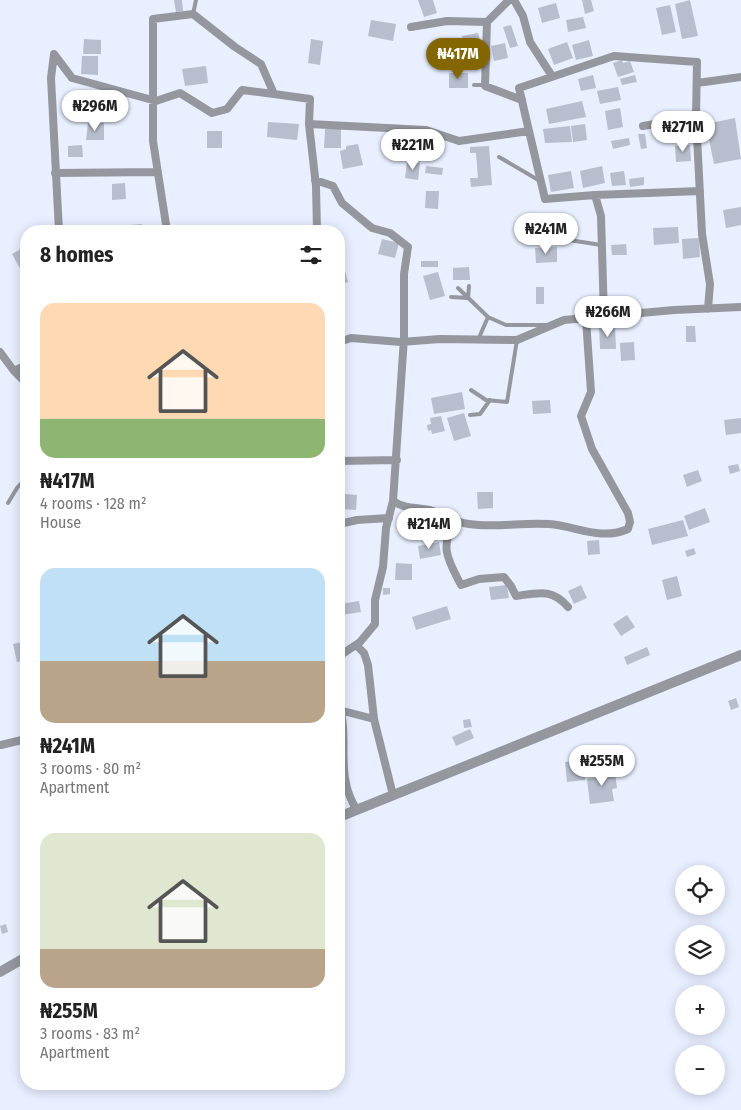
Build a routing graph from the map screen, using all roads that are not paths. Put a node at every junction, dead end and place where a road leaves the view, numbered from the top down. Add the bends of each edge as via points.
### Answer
1 (196, 0) edge
2 (509, 0) edge
3 (514, 0) edge
4 (193, 14) junction
5 (487, 22) junction
6 (411, 27) dead end
7 (552, 76) junction
8 (741, 77) edge
9 (696, 82) junction
10 (474, 85) dead end
11 (485, 86) junction
12 (274, 94) junction
13 (522, 100) junction
14 (154, 101) junction
15 (696, 117) junction
16 (309, 124) junction
17 (643, 126) dead end
18 (529, 131) junction
19 (500, 157) dead end
20 (158, 172) junction
21 (55, 173) junction
22 (315, 180) junction
23 (541, 181) junction
24 (700, 191) junction
25 (595, 195) junction
26 (59, 225) edge
27 (166, 225) edge
28 (317, 225) edge
29 (544, 236) dead end
30 (602, 246) junction
31 (470, 286) dead end
32 (458, 288) dead end
33 (451, 297) dead end
34 (468, 298) junction
35 (741, 307) edge
36 (708, 309) junction
37 (488, 317) junction
38 (604, 318) junction
39 (586, 320) junction
40 (551, 325) junction
41 (345, 340) edge
42 (478, 340) junction
43 (517, 340) junction
44 (404, 342) junction
45 (0, 352) edge
46 (20, 368) edge
47 (14, 371) junction
48 (20, 377) edge
49 (472, 390) dead end
50 (490, 400) junction
51 (470, 415) dead end
52 (398, 460) junction
53 (345, 461) edge
54 (20, 485) edge
55 (394, 500) junction
56 (8, 504) dead end
57 (389, 518) junction
58 (455, 522) junction
59 (345, 523) edge
60 (568, 607) dead end
61 (356, 645) junction
62 (345, 654) edge
63 (741, 656) edge
64 (345, 710) edge
65 (374, 719) junction
66 (20, 740) edge
67 (1, 745) edge
68 (345, 779) edge
69 (393, 795) junction
70 (345, 796) edge
71 (349, 798) junction
72 (357, 810) junction
73 (345, 815) edge
74 (20, 960) edge
75 (1, 970) edge

1 - 4 lane
2 - 5 street
3 - 7 street via 523,16 530,42
4 - 12 street via 261,64
4 - 14 street via 153,19
5 - 6 street via 447,21
5 - 11 street
7 - 9 street via 614,56 697,62
7 - 13 street via 519,88
8 - 9 street
9 - 15 street
10 - 11 lane
11 - 13 street
12 - 14 street via 242,90 227,109 212,113 180,93
12 - 16 street via 310,99
13 - 18 street
14 - 20 street via 153,141
14 - 21 street via 72,78 54,54 51,78
15 - 17 street
15 - 24 street
16 - 18 street via 426,130 459,141
16 - 22 street
18 - 23 street
19 - 23 lane
20 - 21 street
20 - 27 street
21 - 26 street
22 - 28 street
22 - 44 street via 333,186 342,203 372,228 390,233 408,247 404,274
23 - 25 street via 544,199
24 - 25 street
24 - 36 street via 702,234 710,284
25 - 30 street via 601,216
29 - 30 lane
30 - 38 street
31 - 34 lane
32 - 34 lane
33 - 34 lane
34 - 37 lane
35 - 36 street
36 - 38 street
37 - 40 lane via 506,325
37 - 42 lane
38 - 39 street
39 - 40 street via 564,320
39 - 58 street via 590,392 581,416 592,449 628,513 628,529 599,534 550,524 471,525
40 - 43 street
41 - 44 street
42 - 43 street
42 - 44 street
43 - 50 lane via 507,402
44 - 52 street
45 - 47 street
46 - 47 street
47 - 48 street
49 - 50 lane
50 - 51 lane via 480,414
52 - 53 street
52 - 55 street
54 - 56 lane
55 - 57 street
55 - 58 street via 402,506 430,510
57 - 59 street
57 - 61 street via 375,600 375,624
58 - 60 street via 446,546 448,560 461,584 504,577 516,596 549,593
61 - 62 street
61 - 65 street via 364,653 368,665
63 - 69 street
64 - 65 street
65 - 69 street
66 - 67 street
68 - 71 street
69 - 72 street
70 - 71 street
71 - 72 street
72 - 73 street
74 - 75 street

